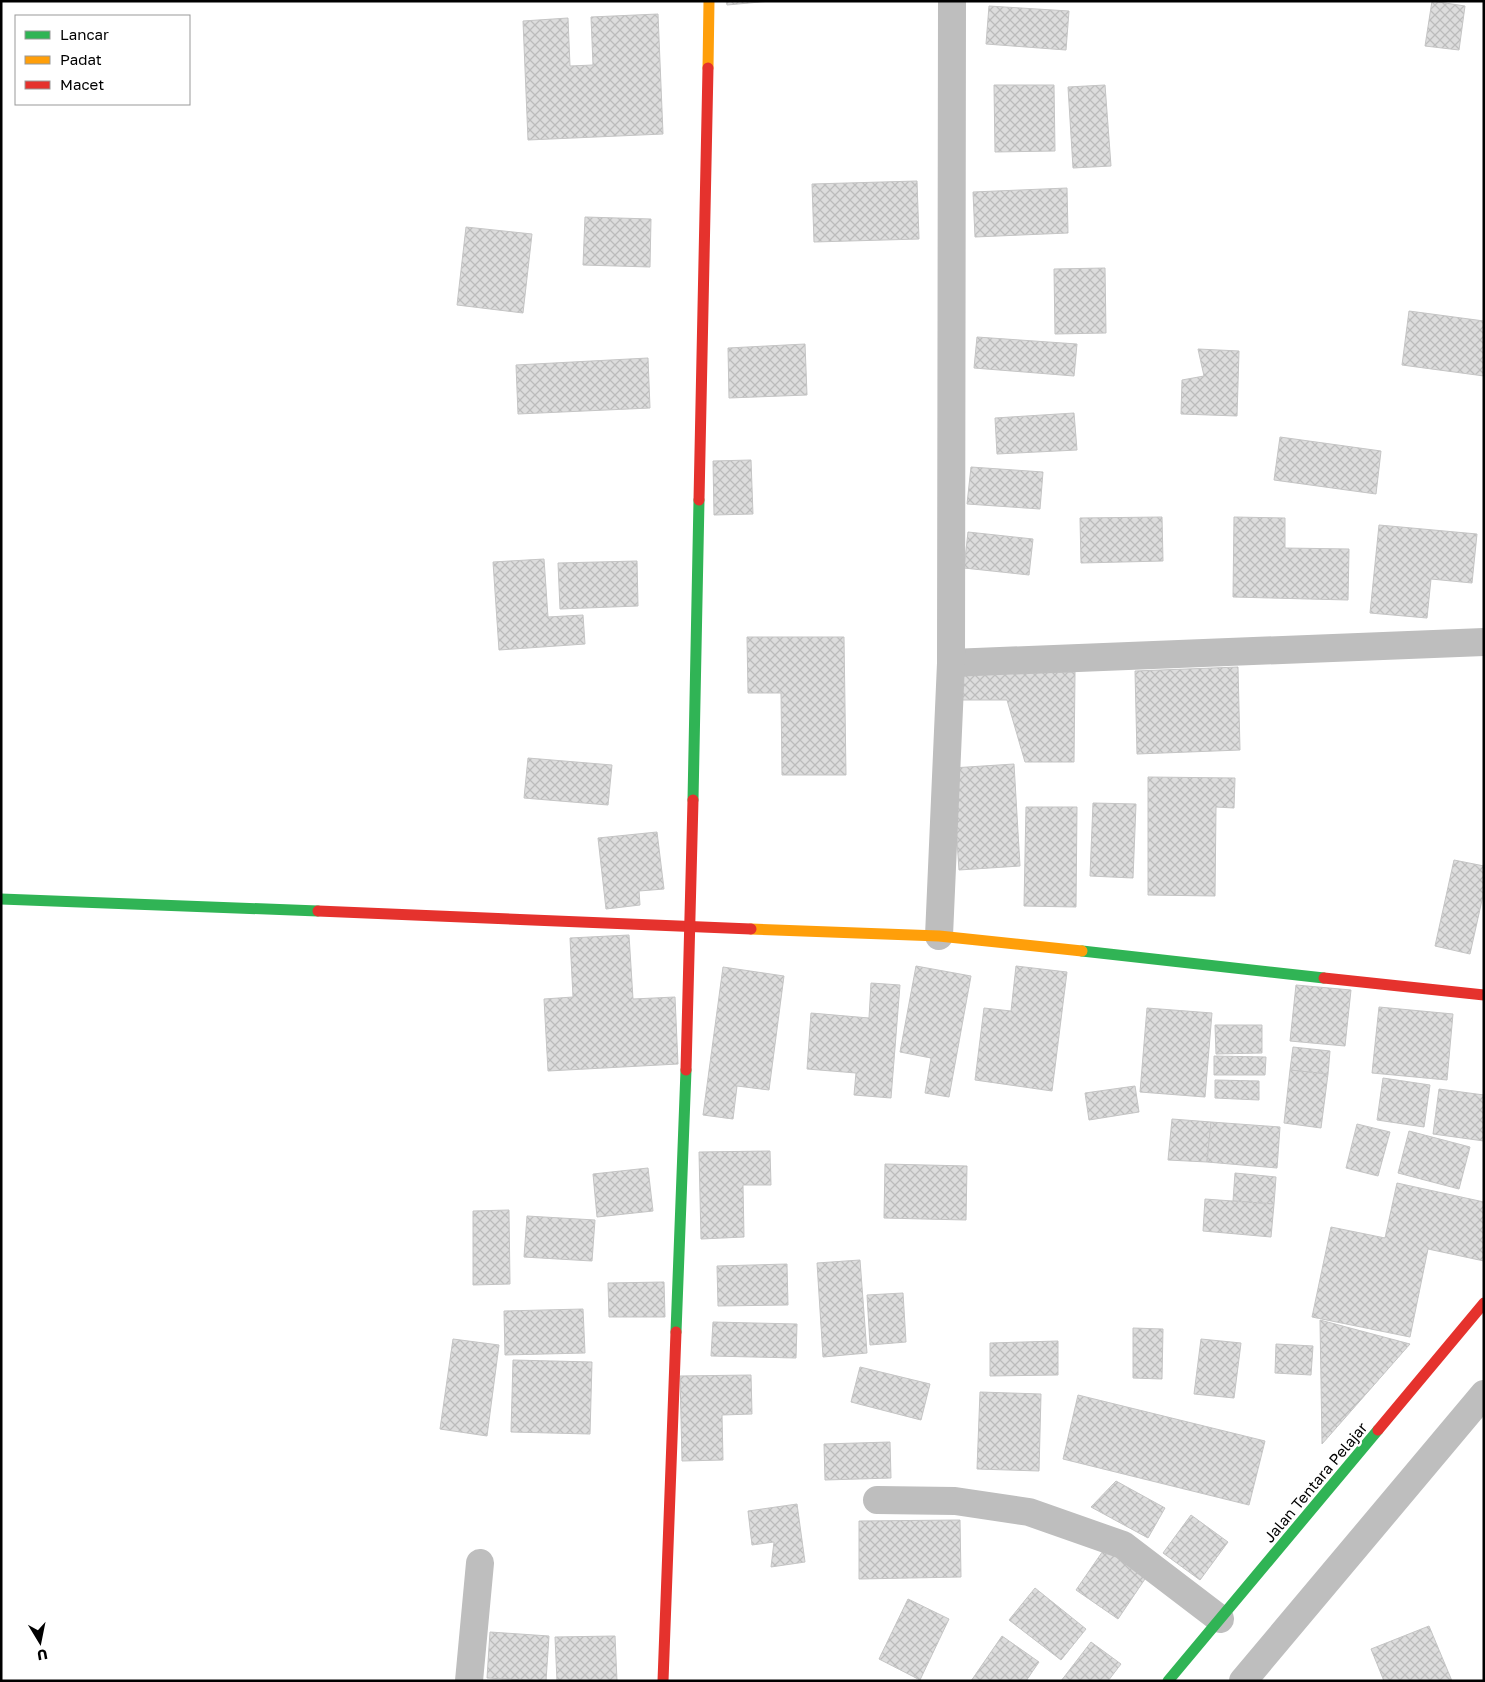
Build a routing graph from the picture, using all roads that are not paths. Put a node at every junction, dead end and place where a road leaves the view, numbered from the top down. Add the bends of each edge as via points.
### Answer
1 (709, 1) edge
2 (952, 1) edge
3 (1484, 642) edge
4 (951, 663) junction
5 (1, 899) edge
6 (692, 925) junction
7 (939, 936) junction
8 (1484, 994) edge
9 (1484, 1303) edge
10 (1484, 1394) edge
11 (877, 1500) dead end
12 (480, 1563) dead end
13 (1220, 1619) junction
14 (468, 1681) edge
15 (662, 1681) edge
16 (1168, 1681) edge
17 (1242, 1681) edge

1 - 6 street
2 - 4 street
3 - 4 street
4 - 7 street
5 - 6 street
6 - 7 street
6 - 15 street
7 - 8 street
9 - 13 street, Jalan Tentara Pelajar
10 - 17 street
11 - 13 street via 955,1501 1029,1512 1123,1546
12 - 14 street
13 - 16 street, Jalan Tentara Pelajar

